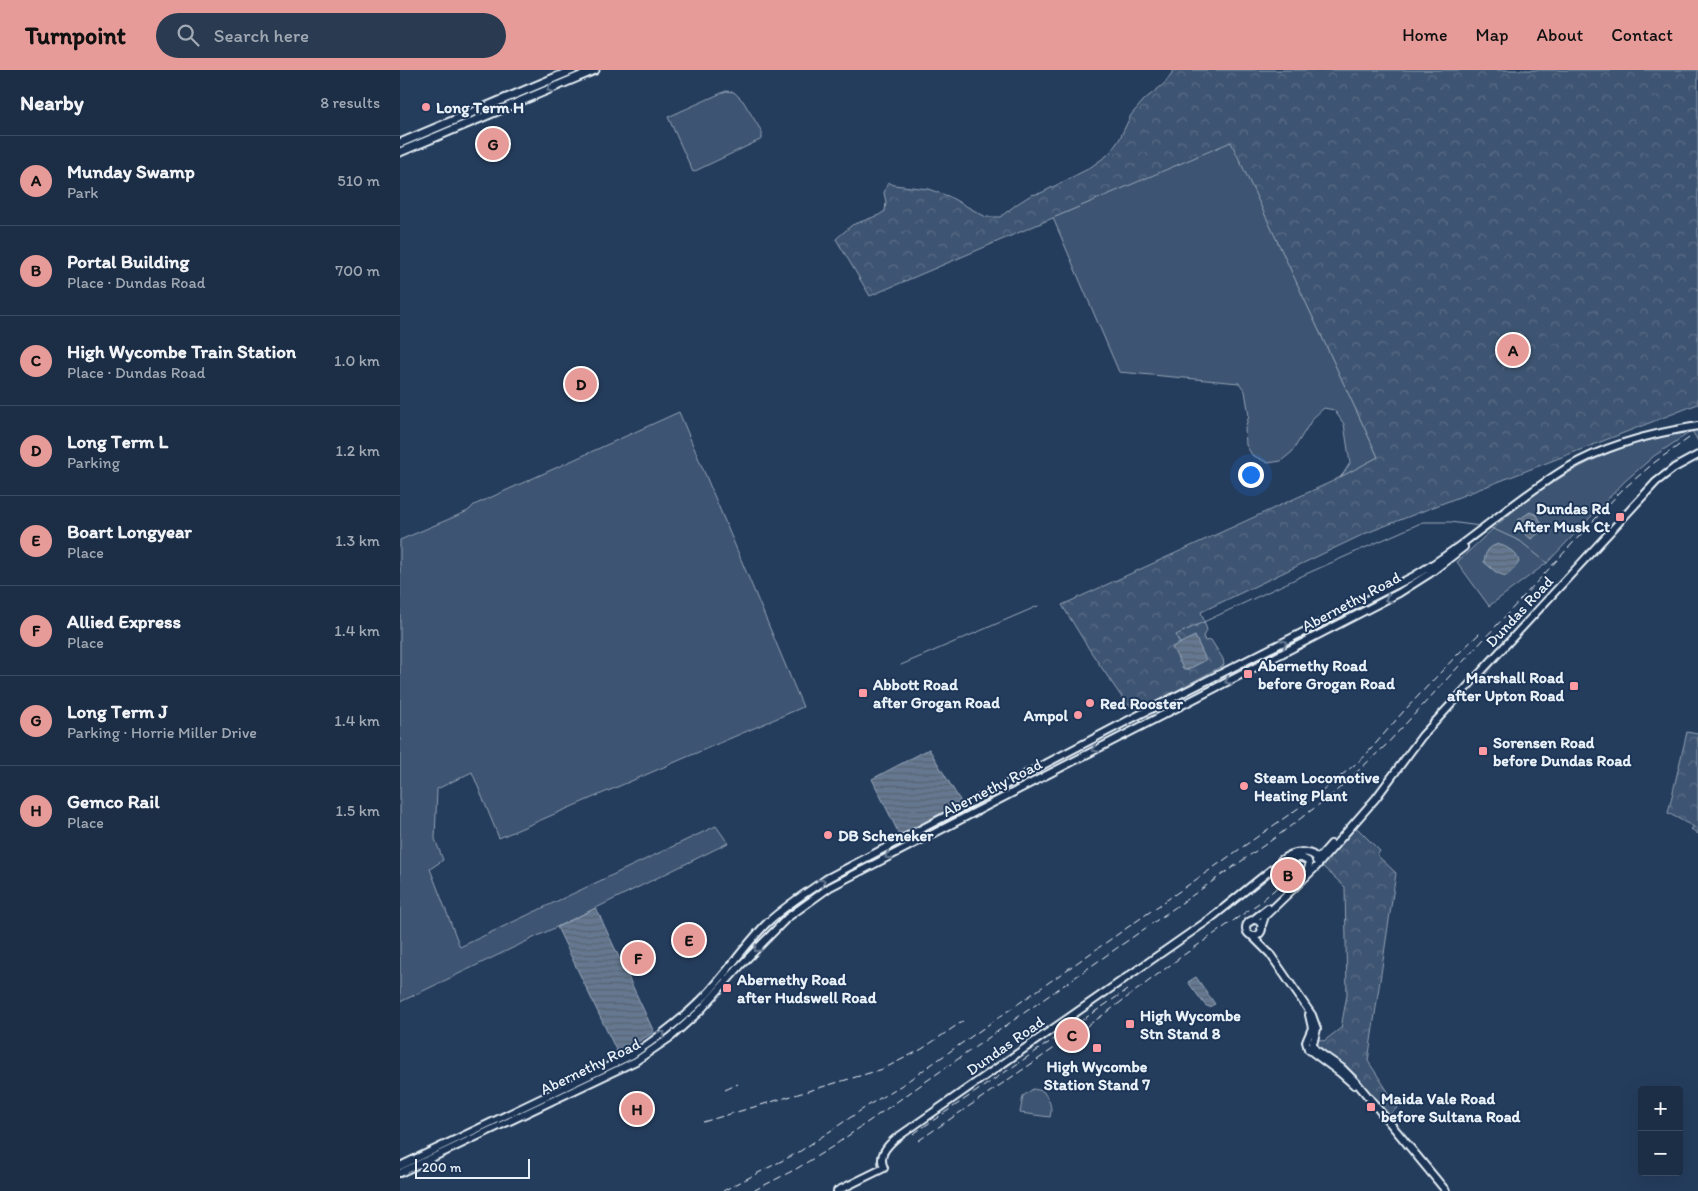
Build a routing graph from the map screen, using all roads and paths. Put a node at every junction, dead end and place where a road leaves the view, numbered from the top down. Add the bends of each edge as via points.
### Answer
1 (573, 70) edge
2 (595, 70) edge
3 (400, 143) edge
4 (400, 152) edge
5 (1698, 426) edge
6 (1698, 455) edge
7 (1511, 508) junction
8 (1354, 823) junction
9 (1303, 852) junction
10 (1323, 853) junction
11 (1306, 860) junction
12 (1317, 862) junction
13 (1272, 869) junction
14 (1308, 870) junction
15 (1269, 910) junction
16 (1250, 922) junction
17 (1261, 929) junction
18 (1252, 936) junction
19 (1270, 954) junction
20 (1308, 1011) junction
21 (634, 1058) junction
22 (1366, 1096) junction
23 (475, 1134) junction
24 (400, 1166) edge
25 (400, 1173) edge
26 (837, 1191) edge
27 (1446, 1191) edge

1 - 3 main road
2 -> 4 main road
5 - 7 main road, Abernethy Road via 1640,437 1596,454 1566,469
6 - 8 main road, Dundas Road via 1656,482 1422,736 1386,787
7 -> 21 main road, Abernethy Road via 1452,557 1399,594 830,887 787,918 700,1011 671,1037
21 -> 7 main road, Abernethy Road via 704,996 765,925 826,880 1129,720 1412,577
8 - 10 main road, Dundas Road
8 - 12 main road, Dundas Road
9 - 10 main road, Dundas Road
9 - 12 main road via 1314,855
9 - 13 main road, Dundas Road via 1290,854
10 - 12 main road, Dundas Road
11 - 12 main road, Dundas Road
11 - 13 main road, Dundas Road via 1292,858
11 - 14 main road
12 - 14 main road, Dundas Road
12 - 15 main road, Dundas Road via 1296,888
13 - 26 main road, Dundas Road via 1210,919 895,1139 883,1152 884,1168
14 - 15 main road, Dundas Road
15 - 16 main road
15 - 17 main road
16 - 17 main road via 1257,922
16 - 18 main road via 1246,931
17 - 18 main road via 1257,936
17 - 19 main road
18 - 19 main road
19 - 20 main road
20 - 22 main road via 1317,1026 1312,1044 1316,1050 1350,1076
20 - 22 main road via 1312,1028 1306,1042 1308,1049
21 - 23 main road, Abernethy Road
22 - 27 main road
23 - 24 main road, Abernethy Road
23 - 25 main road, Abernethy Road

